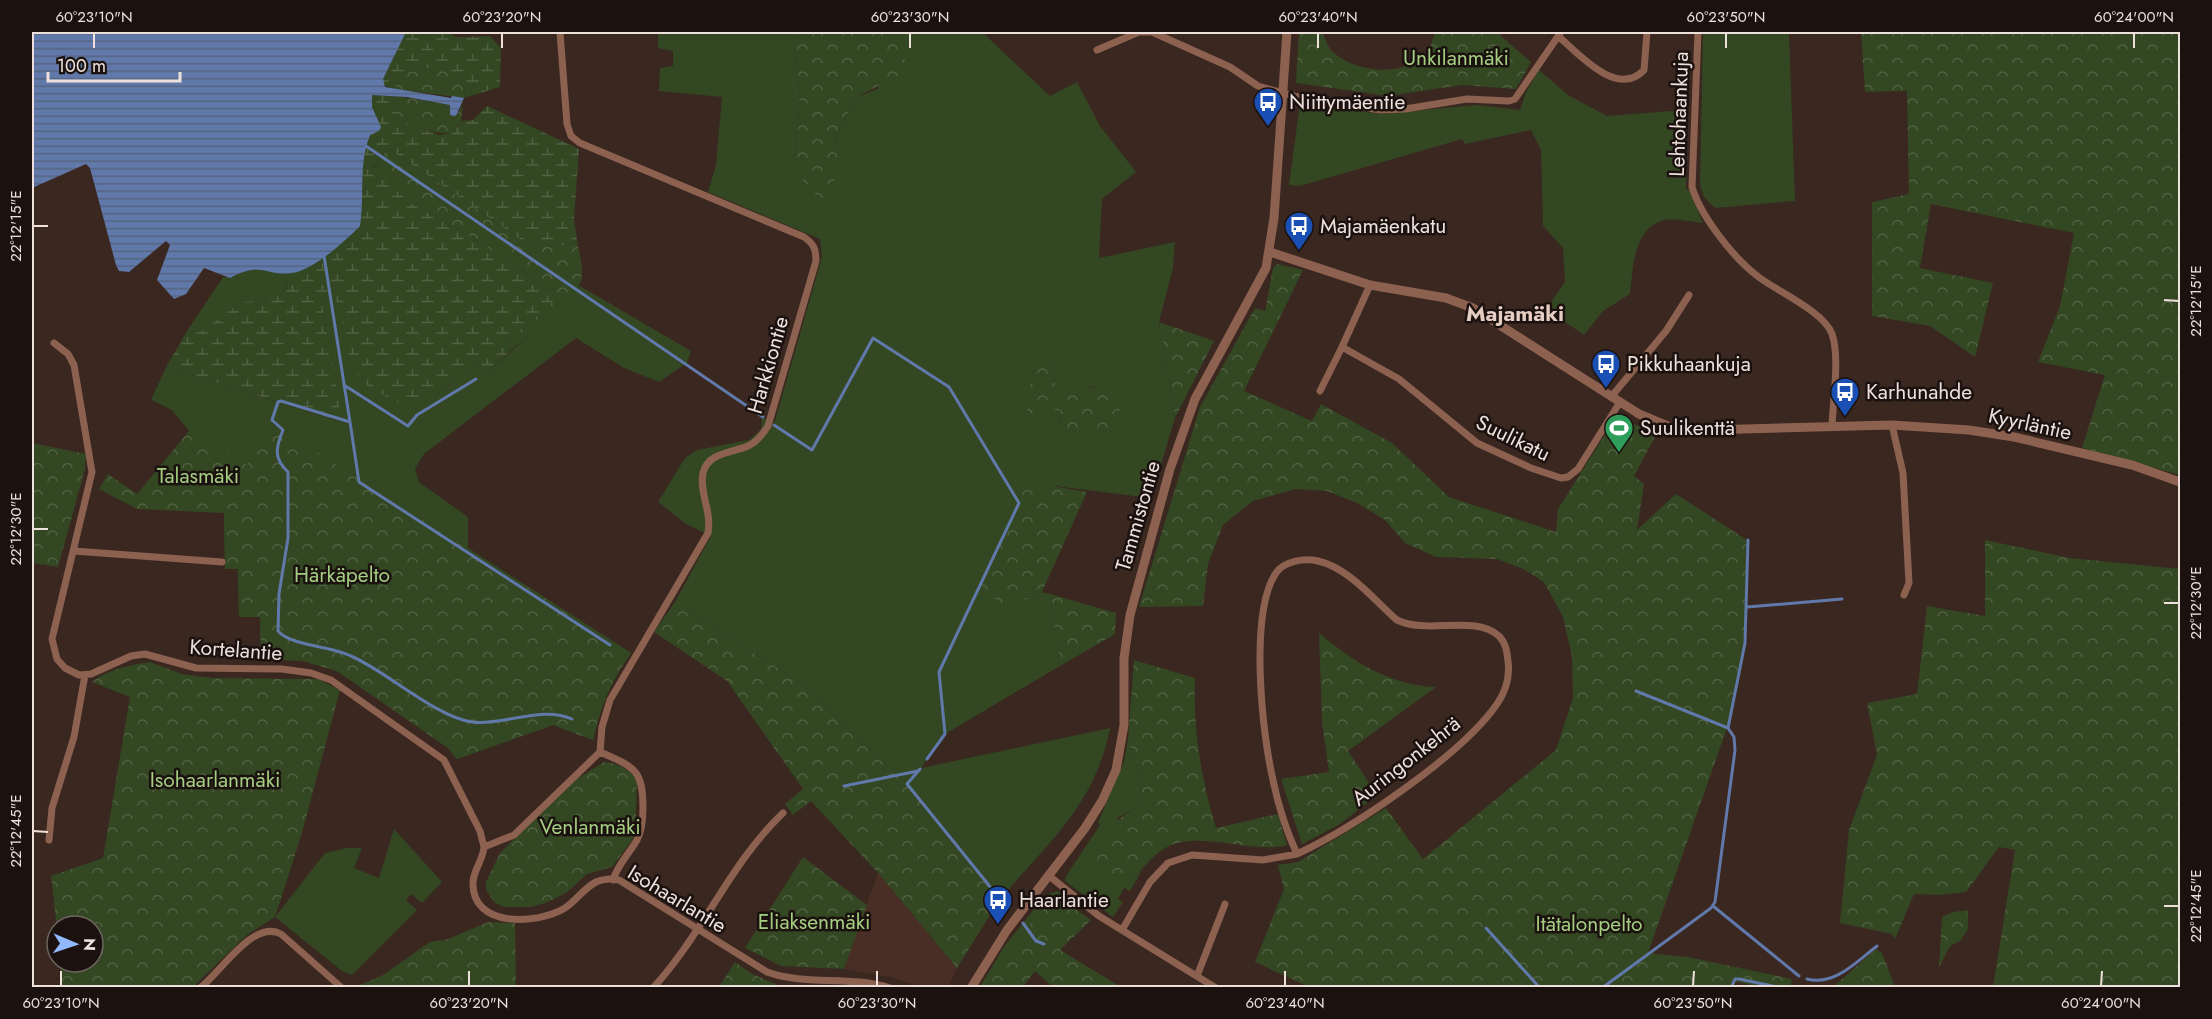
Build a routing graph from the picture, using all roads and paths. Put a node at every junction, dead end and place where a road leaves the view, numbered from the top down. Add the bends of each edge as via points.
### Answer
1 (560, 32) edge
2 (1287, 32) edge
3 (1647, 32) edge
4 (1698, 32) edge
5 (1560, 34) edge
6 (1097, 50) dead end
7 (1283, 94) junction
8 (1270, 252) junction
9 (1370, 285) junction
10 (1689, 295) dead end
11 (54, 343) dead end
12 (1342, 347) junction
13 (1320, 391) dead end
14 (1611, 397) junction
15 (1620, 402) junction
16 (1892, 425) junction
17 (1832, 426) junction
18 (2181, 482) edge
19 (74, 550) junction
20 (222, 562) dead end
21 (1904, 595) dead end
22 (84, 675) junction
23 (600, 752) junction
24 (783, 813) dead end
25 (49, 840) dead end
26 (484, 847) junction
27 (1297, 854) junction
28 (1048, 875) junction
29 (613, 880) junction
30 (1225, 904) dead end
31 (699, 928) junction
32 (1122, 930) junction
33 (1197, 976) junction
34 (200, 987) edge
35 (342, 987) edge
36 (653, 987) edge
37 (890, 987) edge
38 (971, 987) edge
39 (1216, 987) edge

1 - 23 street, Harkkiontie via 571,136 656,177 804,237 816,251 768,426 750,445 721,454 704,471 708,533 614,692 602,727
2 - 7 street, Tammistontie
3 - 5 street via 1644,70 1624,78 1598,70
4 - 17 street, Lehtohaankuja via 1692,187 1695,196 1718,234 1744,265 1827,325 1834,345
5 - 7 street via 1521,93 1509,101 1467,99 1380,110
6 - 7 street via 1139,32 1152,32 1230,67 1258,86
7 - 8 street, Tammistontie
8 - 9 street
8 - 28 street, Tammistontie via 1262,278 1195,399 1170,469 1130,615 1124,658 1124,725 1116,770 1085,828
9 - 12 street
9 - 14 street via 1446,298 1473,308
10 - 14 street via 1666,332
11 - 19 street via 74,364 92,465
12 - 13 street
12 - 15 street, Suulikatu via 1399,379 1477,443 1561,478 1578,469
14 - 15 street
15 - 17 street via 1650,420 1687,430
16 - 17 street, Kyyrläntie
16 - 18 street, Kyyrläntie via 1956,428 2014,437 2132,465
16 - 21 street via 1904,481 1909,577
19 - 20 street
19 - 22 street via 52,647 65,668
22 - 25 street via 74,737 52,808
22 - 26 street, Kortelantie via 145,654 205,669 282,669 322,676 351,692 444,760 480,831
23 - 26 street via 514,835
23 - 29 street via 635,770 643,787 641,831
24 - 31 street via 751,848
26 - 29 street, Isohaarlantie via 474,890 479,903 493,916 525,918 556,912 593,884
27 - 27 street, Auringonkehrä via 1341,831 1436,764 1480,725 1497,704 1508,679 1508,655 1498,635 1472,626 1406,625 1348,577 1316,560 1293,561 1277,571 1268,590 1262,626 1263,716 1281,813
27 - 32 street, Auringonkehrä via 1263,860 1192,855 1168,863 1150,882
28 - 32 street
28 - 38 street, Tammistontie
29 - 31 street, Isohaarlantie via 624,882
30 - 33 street
31 - 36 street
31 - 37 street, Isohaarlantie via 774,975
32 - 33 street
33 - 39 street
34 - 35 street via 252,937 270,930 281,934

